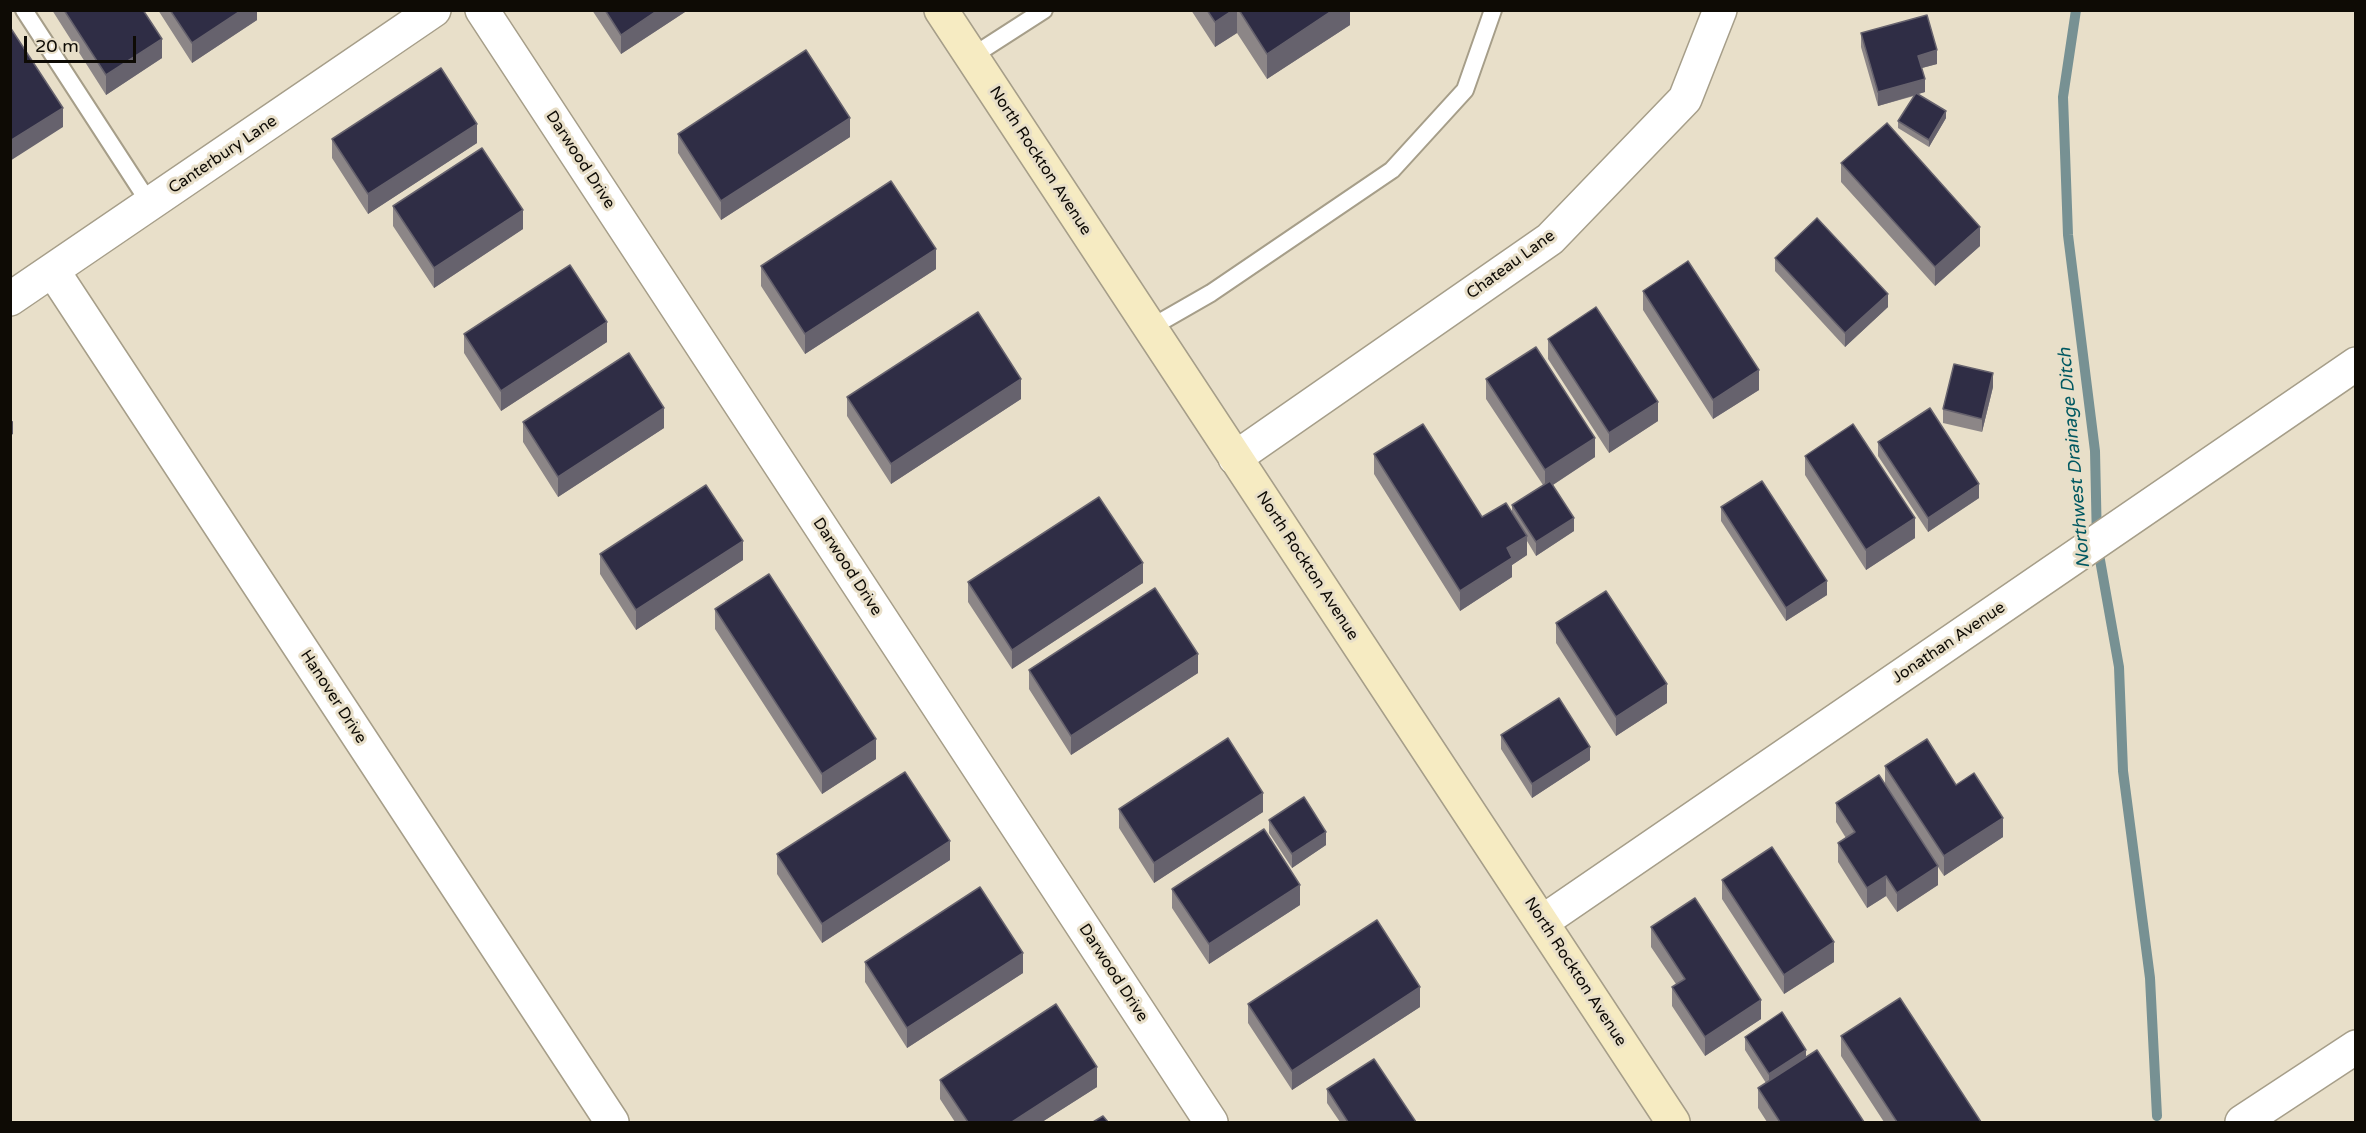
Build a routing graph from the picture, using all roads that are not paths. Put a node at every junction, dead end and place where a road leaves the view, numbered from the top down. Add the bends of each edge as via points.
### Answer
1 (24, 10) edge
2 (434, 10) edge
3 (482, 10) edge
4 (941, 10) edge
5 (1044, 10) edge
6 (1493, 10) edge
7 (1720, 10) edge
8 (971, 57) junction
9 (150, 204) junction
10 (53, 271) junction
11 (10, 299) edge
12 (1150, 328) junction
13 (2355, 364) edge
14 (1235, 458) junction
15 (1542, 922) junction
16 (2355, 1047) edge
17 (612, 1122) edge
18 (1212, 1122) edge
19 (1673, 1122) edge
20 (2242, 1122) edge

1 - 9 lane
2 - 9 street, Canterbury Lane
3 - 18 street, Darwood Drive
4 - 8 main road, North Rockton Avenue
5 - 8 lane
6 - 12 lane via 1465,90 1392,170 1211,292
7 - 14 street, Chateau Lane via 1684,99 1550,239
8 - 12 main road, North Rockton Avenue
9 - 10 street, Canterbury Lane
10 - 11 street, Canterbury Lane
10 - 17 street, Hanover Drive
12 - 14 main road, North Rockton Avenue
13 - 15 street, Jonathan Avenue
14 - 15 main road, North Rockton Avenue
15 - 19 main road, North Rockton Avenue
16 - 20 street

